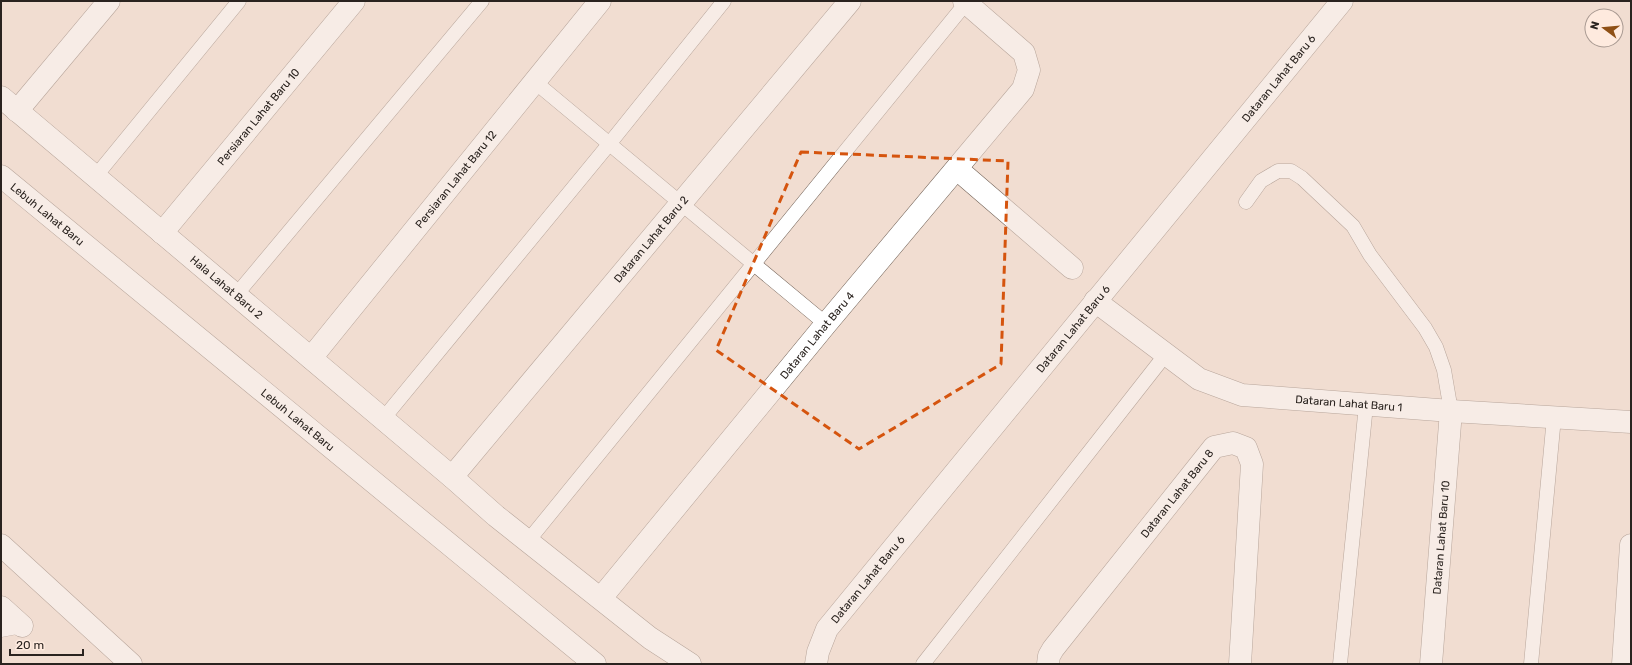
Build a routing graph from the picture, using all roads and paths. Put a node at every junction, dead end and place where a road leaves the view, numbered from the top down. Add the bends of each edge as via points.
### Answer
1 (109, 1) edge
2 (239, 1) edge
3 (354, 1) edge
4 (482, 1) edge
5 (599, 1) edge
6 (724, 1) edge
7 (850, 1) edge
8 (1342, 1) edge
9 (965, 2) edge
10 (535, 82) junction
11 (9, 104) edge
12 (610, 143) junction
13 (957, 169) junction
14 (1, 176) edge
15 (95, 176) junction
16 (1246, 202) dead end
17 (680, 203) junction
18 (162, 233) junction
19 (753, 264) junction
20 (1072, 268) dead end
21 (236, 295) junction
22 (1095, 301) junction
23 (826, 324) junction
24 (1166, 354) junction
25 (311, 358) junction
26 (1366, 405) junction
27 (1451, 411) junction
28 (1554, 417) junction
29 (383, 419) junction
30 (1631, 422) edge
31 (452, 477) junction
32 (528, 541) junction
33 (1, 545) edge
34 (1631, 545) edge
35 (601, 598) junction
36 (1, 607) edge
37 (22, 626) joint
38 (1, 630) edge
39 (131, 664) edge
40 (595, 664) edge
41 (690, 664) edge
42 (816, 664) edge
43 (923, 664) edge
44 (1048, 664) edge
45 (1240, 664) edge
46 (1340, 664) edge
47 (1431, 664) edge
48 (1532, 664) edge
49 (1623, 664) edge

1 - 11 street
2 - 15 lane
3 - 18 street, Persiaran Lahat Baru 10
4 - 21 lane
5 - 10 street, Persiaran Lahat Baru 12
6 - 12 lane
7 - 17 street, Dataran Lahat Baru 2
8 - 22 street, Dataran Lahat Baru 6
9 - 13 street, Dataran Lahat Baru 4 via 1024,52 1029,70 1023,89
9 - 19 lane
10 - 12 lane
10 - 25 street, Persiaran Lahat Baru 12
11 - 15 street, Hala Lahat Baru 2
12 - 17 lane
12 - 29 lane
13 - 20 street
13 - 23 street, Dataran Lahat Baru 4
14 - 40 street, Lebuh Lahat Baru
15 - 18 street, Hala Lahat Baru 2
16 - 27 lane via 1261,181 1278,171 1291,171 1302,178 1353,226 1370,255 1426,328 1444,370
17 - 19 lane
17 - 31 street, Dataran Lahat Baru 2
18 - 21 street, Hala Lahat Baru 2
19 - 23 lane
19 - 32 lane
21 - 25 street, Hala Lahat Baru 2
22 - 24 street, Dataran Lahat Baru 1
22 - 42 street, Dataran Lahat Baru 6 via 827,629
23 - 35 street, Dataran Lahat Baru 4
24 - 26 street, Dataran Lahat Baru 1 via 1199,379 1242,395
24 - 43 lane
25 - 29 street, Hala Lahat Baru 2
26 - 27 street, Dataran Lahat Baru 1
26 - 46 lane
27 - 28 street, Dataran Lahat Baru 1
27 - 47 street, Dataran Lahat Baru 10
28 - 30 street, Dataran Lahat Baru 1
28 - 48 lane
29 - 31 street, Hala Lahat Baru 2
31 - 32 street, Hala Lahat Baru 2
32 - 35 street, Hala Lahat Baru 2
33 - 39 street
34 - 49 street
35 - 41 street, Hala Lahat Baru 2 via 650,638
36 - 37 street
37 - 38 lane
44 - 45 street, Dataran Lahat Baru 8 via 1053,649 1214,447 1233,443 1246,448 1252,464

